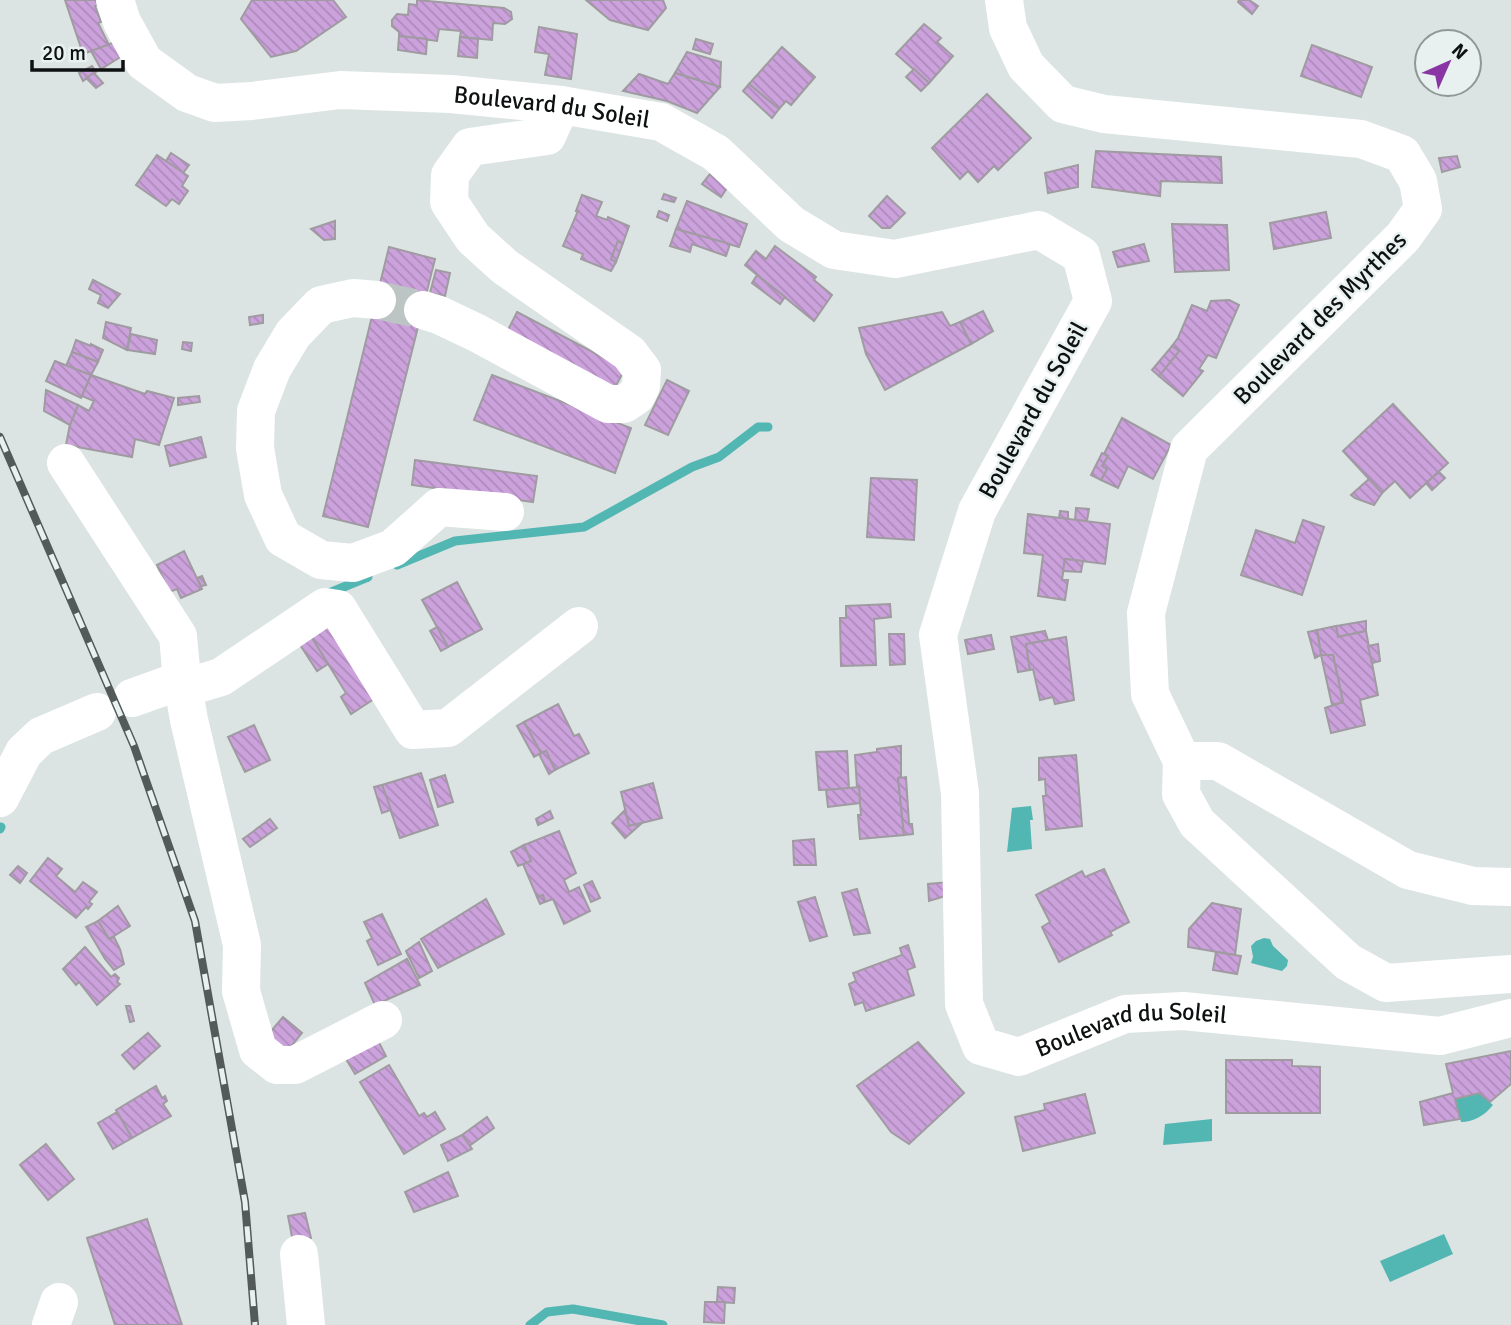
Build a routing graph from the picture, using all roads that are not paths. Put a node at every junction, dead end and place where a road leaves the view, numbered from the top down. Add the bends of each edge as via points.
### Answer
1 (115, 0) edge
2 (1004, 0) edge
3 (561, 105) junction
4 (376, 300) tunnel mouth
5 (423, 310) tunnel mouth
6 (66, 463) dead end
7 (505, 512) dead end
8 (579, 626) dead end
9 (182, 680) junction
10 (132, 698) dead end
11 (97, 712) dead end
12 (1182, 761) junction
13 (0, 798) edge
14 (1511, 887) edge
15 (1511, 974) edge
16 (1511, 1018) edge
17 (383, 1020) dead end
18 (299, 1254) dead end
19 (306, 1325) edge

1 - 3 street, Boulevard du Soleil via 144,62 187,93 215,103 340,90 451,94
2 - 12 street, Boulevard des Myrthes via 1008,28 1026,66 1063,104 1104,114 1361,139 1402,154 1418,181 1423,209 1403,237 1189,449 1146,613 1150,694
3 - 5 street via 547,136 470,147 450,176 449,202 474,238 505,267 629,353 642,370 642,386 636,396 624,404 608,404 477,333
3 - 16 street, Boulevard du Soleil via 662,122 716,153 791,224 834,250 895,259 1039,230 1081,255 1093,302 977,511 938,635 960,793 964,1004 981,1046 1019,1057 1125,1014 1183,1011 1440,1036
4 - 7 street via 353,298 321,305 293,334 272,369 256,411 255,448 263,495 283,538 321,560 353,564 393,548 439,507
6 - 9 street via 178,636
8 - 9 street via 447,728 413,730 338,609 325,607 221,677 201,683
9 - 10 street
9 - 17 street via 242,945 240,991 258,1050 277,1065 295,1065
11 - 13 street via 41,737 24,752
12 - 14 street via 1218,761 1408,870 1473,886
12 - 15 street via 1181,794 1196,823 1348,962 1386,983
18 - 19 street

